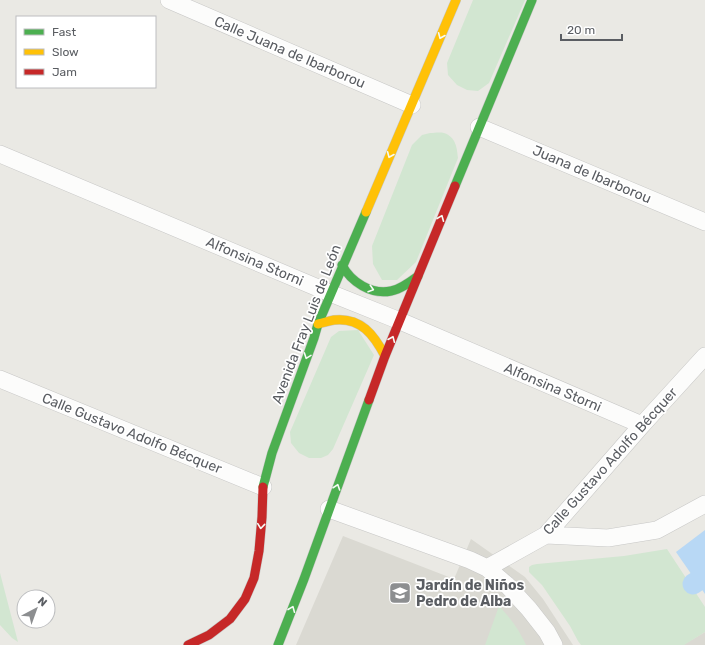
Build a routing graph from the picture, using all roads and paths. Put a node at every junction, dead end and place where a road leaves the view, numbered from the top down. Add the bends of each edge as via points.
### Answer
1 (169, 0) edge
2 (456, 0) edge
3 (532, 0) edge
4 (412, 105) junction
5 (479, 127) junction
6 (0, 154) edge
7 (705, 222) edge
8 (342, 265) junction
9 (418, 276) junction
10 (330, 293) junction
11 (400, 322) junction
12 (318, 324) junction
13 (385, 356) junction
14 (705, 356) edge
15 (0, 379) edge
16 (642, 425) junction
17 (264, 487) junction
18 (705, 504) edge
19 (329, 509) junction
20 (546, 535) junction
21 (487, 568) junction
22 (188, 645) edge
23 (278, 645) edge
24 (554, 645) edge

1 - 4 street, Calle Juana de Ibarborou
2 -> 4 street, Avenida Fray Luis de León
3 - 5 street
4 -> 8 street, Avenida Fray Luis de León
5 - 7 street, Juana de Ibarborou
9 -> 5 street
6 - 10 street, Alfonsina Storni
8 -> 9 street via 355,282 375,291 395,290
8 - 10 street, Avenida Fray Luis de León
9 - 11 street
10 - 11 street, Alfonsina Storni
10 - 12 street, Avenida Fray Luis de León
13 -> 11 street
11 - 16 street, Alfonsina Storni
12 - 13 street via 336,320 357,324 377,341
12 -> 17 street, Avenida Fray Luis de León via 272,453
19 -> 13 street
14 - 16 street, Calle Gustavo Adolfo Bécquer
15 - 17 street, Calle Gustavo Adolfo Bécquer
16 - 20 street, Calle Gustavo Adolfo Bécquer
17 -> 22 street, Avenida Fray Luis de León via 257,562 254,578 245,599 230,619 209,635
18 - 20 street via 657,530 608,538
19 - 21 street
23 -> 19 street
20 - 21 street, Calle Gustavo Adolfo Bécquer
21 - 24 street via 530,608

